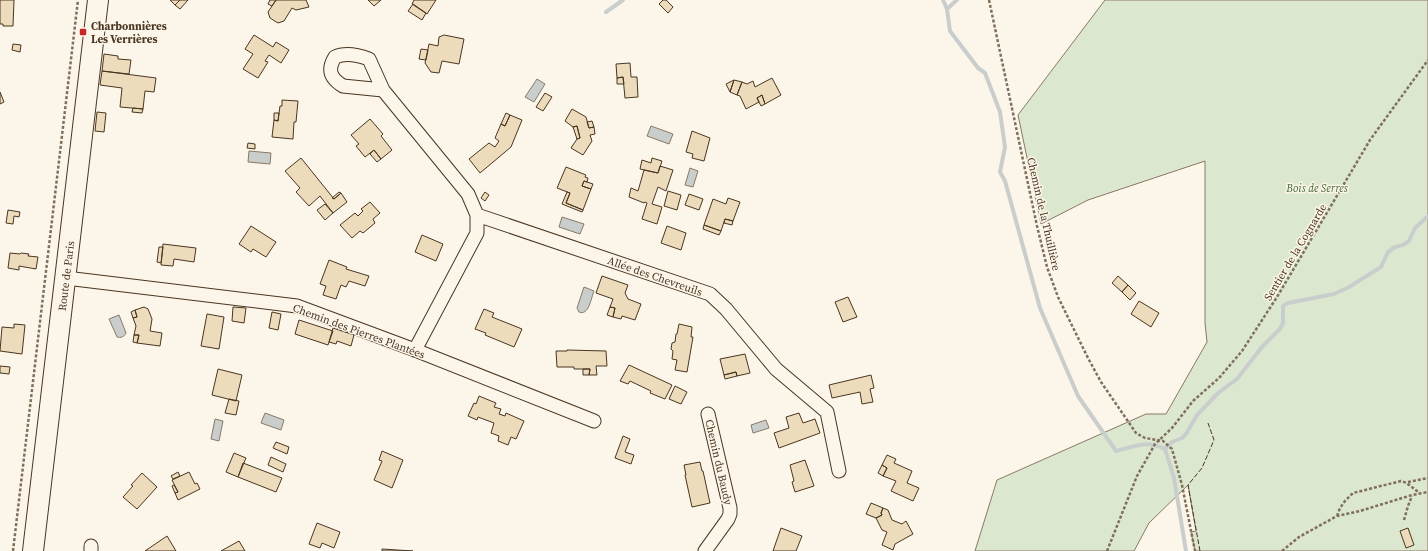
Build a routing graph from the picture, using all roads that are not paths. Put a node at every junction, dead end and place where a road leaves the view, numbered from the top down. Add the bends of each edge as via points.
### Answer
1 (98, 0) edge
2 (383, 90) dead end
3 (477, 215) junction
4 (66, 278) junction
5 (415, 350) junction
6 (708, 414) dead end
7 (594, 421) dead end
8 (839, 471) dead end
9 (33, 551) edge
10 (705, 551) edge

1 - 4 main road, Route de Paris
2 - 3 street via 468,194
3 - 5 street via 477,233
3 - 8 street, Allée des Chevreuils via 710,294 726,309 776,369 827,412
4 - 5 street, Chemin des Pierres Plantées via 297,306
4 - 9 main road, Route de Paris
5 - 7 street, Chemin des Pierres Plantées
6 - 10 street, Chemin du Baudy via 730,514

